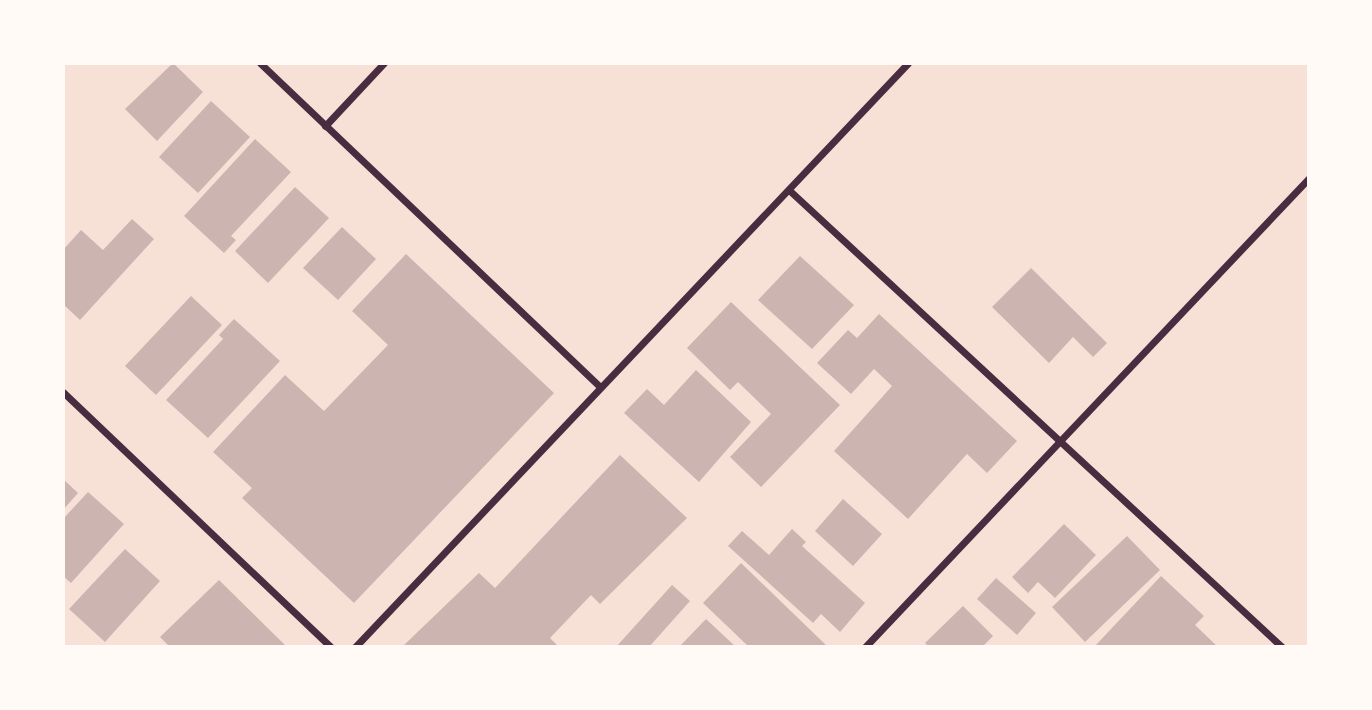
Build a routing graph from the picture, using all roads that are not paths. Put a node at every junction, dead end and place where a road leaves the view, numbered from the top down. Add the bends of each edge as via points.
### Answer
1 (260, 63) edge
2 (384, 63) edge
3 (908, 63) edge
4 (325, 126) junction
5 (1309, 178) edge
6 (789, 190) junction
7 (599, 386) junction
8 (63, 392) edge
9 (1060, 439) junction
10 (331, 647) edge
11 (355, 647) edge
12 (865, 647) edge
13 (1282, 647) edge

1 - 4 street
2 - 4 street
3 - 6 street
4 - 7 street
5 - 9 street
6 - 7 street
6 - 9 street
7 - 11 street
8 - 10 street
9 - 12 street
9 - 13 street

